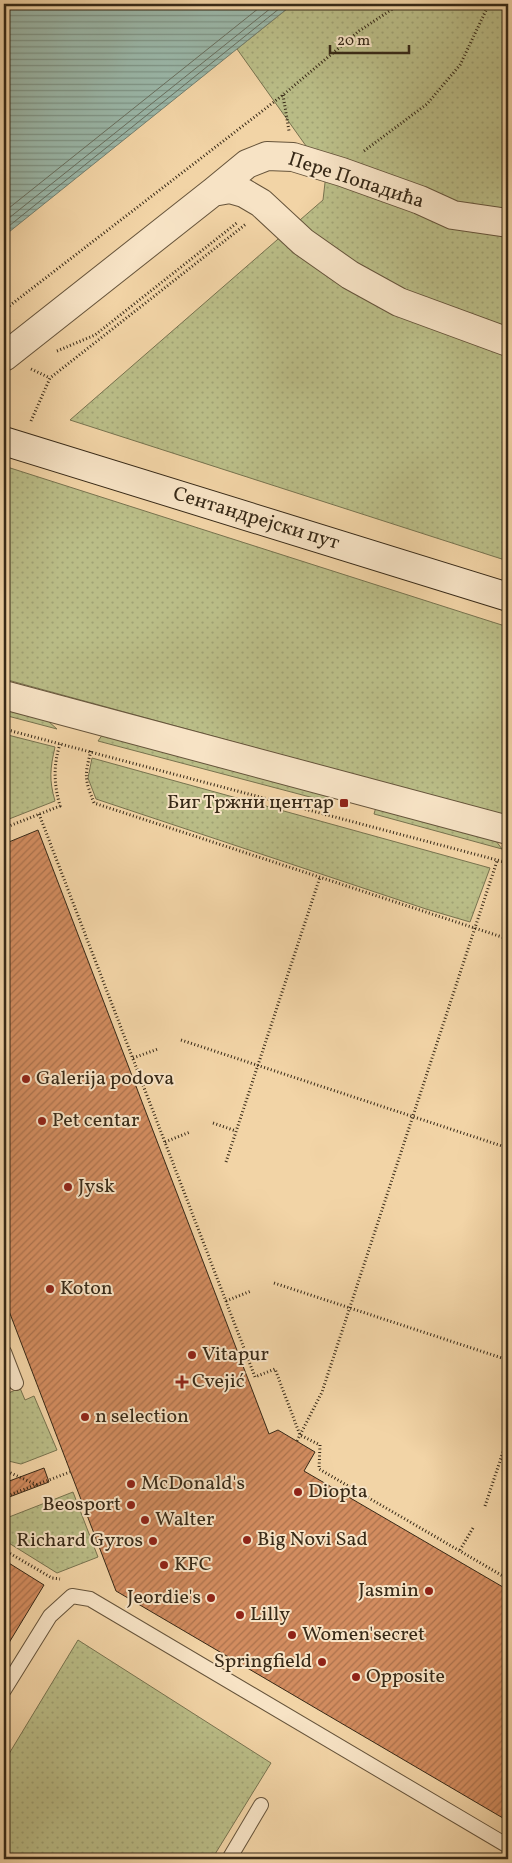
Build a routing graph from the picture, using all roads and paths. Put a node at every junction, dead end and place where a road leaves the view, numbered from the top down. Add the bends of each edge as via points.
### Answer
1 (400, 4) edge
2 (489, 4) edge
3 (342, 172) junction
4 (213, 192) junction
5 (264, 206) junction
6 (508, 223) edge
7 (4, 310) edge
8 (508, 342) edge
9 (49, 354) dead end
10 (14, 361) edge
11 (50, 378) junction
12 (16, 435) edge
13 (508, 597) edge
14 (4, 695) edge
15 (4, 729) edge
16 (60, 744) junction
17 (91, 751) junction
18 (39, 814) junction
19 (4, 828) edge
20 (508, 830) edge
21 (497, 861) junction
22 (508, 864) edge
23 (320, 877) junction
24 (475, 928) junction
25 (508, 939) edge
26 (180, 1040) dead end
27 (158, 1049) dead end
28 (133, 1058) junction
29 (258, 1065) junction
30 (413, 1116) junction
31 (213, 1123) dead end
32 (236, 1131) junction
33 (190, 1132) dead end
34 (165, 1142) junction
35 (508, 1148) edge
36 (226, 1162) dead end
37 (274, 1283) dead end
38 (251, 1291) dead end
39 (226, 1301) junction
40 (350, 1308) junction
41 (4, 1352) edge
42 (508, 1360) edge
43 (16, 1383) dead end
44 (300, 1435) junction
45 (508, 1437) edge
46 (297, 1441) dead end
47 (4, 1470) edge
48 (70, 1472) dead end
49 (38, 1485) junction
50 (4, 1497) edge
51 (485, 1506) dead end
52 (473, 1528) dead end
53 (4, 1550) edge
54 (460, 1550) junction
55 (52, 1578) dead end
56 (508, 1579) edge
57 (4, 1690) edge
58 (261, 1805) dead end
59 (508, 1846) edge
60 (229, 1859) edge

1 - 7 path via 359,31 283,95
2 - 3 path via 460,65 427,104 355,157
3 - 4 street, Пере Попадића via 293,157 267,156 247,164
3 - 6 street, Пере Попадића via 453,215
4 - 5 street via 230,189 244,193
4 - 10 street, Пере Попадића
5 - 8 street via 303,242 350,276 399,302
5 - 9 path via 95,335
5 - 11 path
10 - 11 path
11 - 12 path
12 - 13 street, Сентандрејски пут
14 - 20 street
15 - 16 path
16 - 17 path
16 - 18 path via 54,776 60,806
17 - 21 path
17 - 23 path via 85,773 94,803
18 - 19 path
18 - 28 path
21 - 22 path
21 - 24 path
23 - 24 path
23 - 29 path
24 - 25 path
24 - 30 path
26 - 29 path
27 - 28 path
28 - 34 path
29 - 30 path
29 - 32 path
30 - 35 path
30 - 40 path
31 - 32 path
32 - 36 path
33 - 34 path
34 - 39 path
37 - 40 path
38 - 39 path
39 - 44 path via 255,1377 275,1370
40 - 42 path
40 - 44 path via 322,1392
41 - 43 lane
44 - 46 path
44 - 54 path via 320,1445 319,1469
45 - 51 path
47 - 49 path
48 - 49 path
49 - 50 path
52 - 54 path
53 - 55 path
54 - 56 path
57 - 59 lane via 50,1616 72,1596 90,1599
58 - 60 lane

